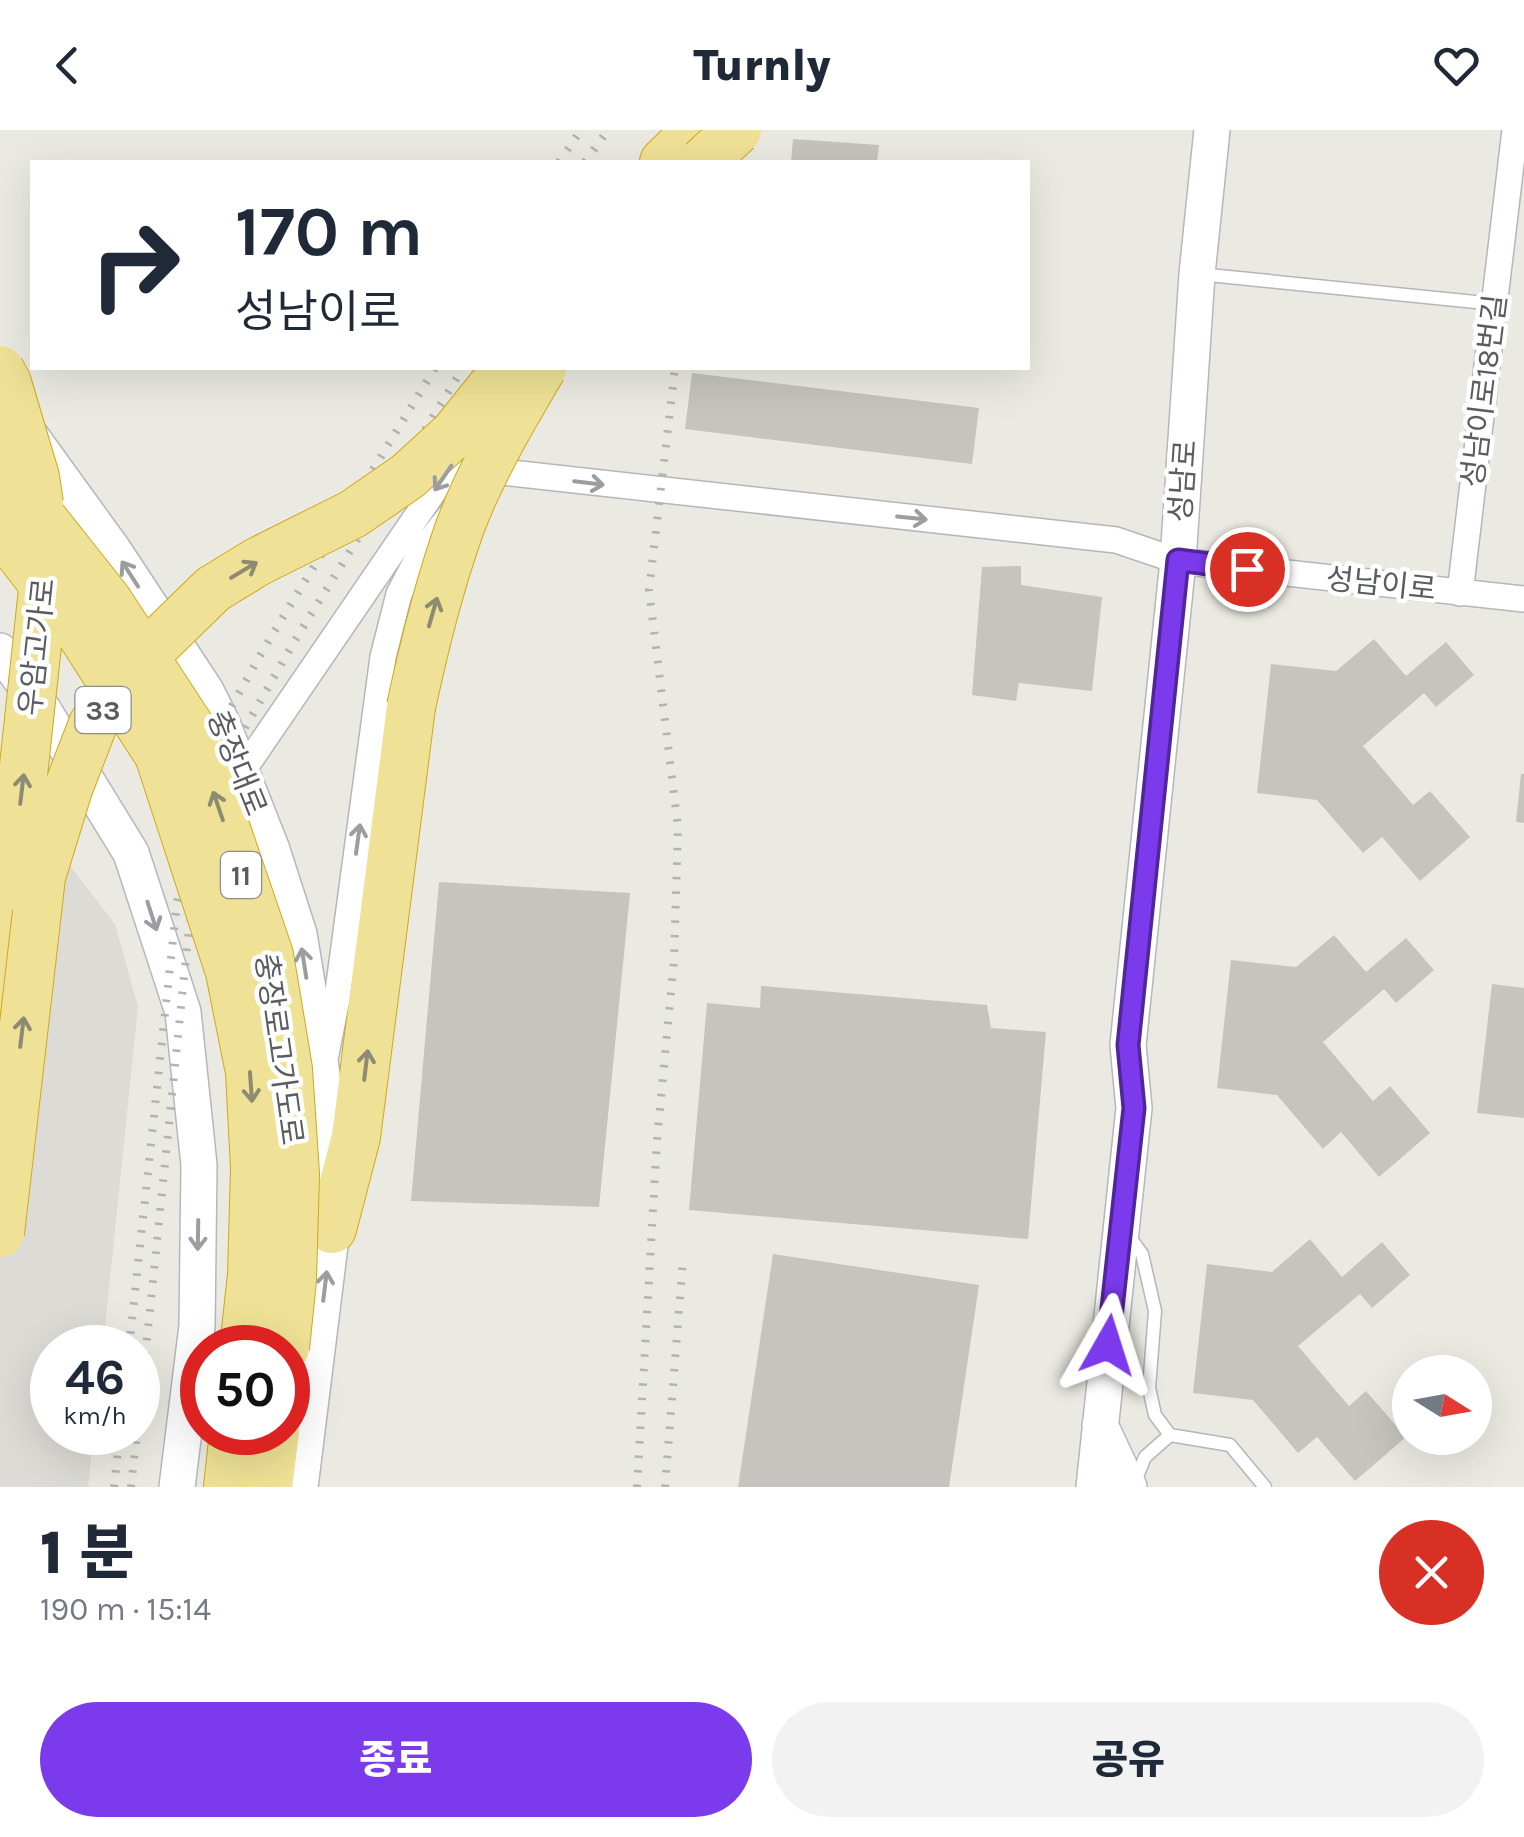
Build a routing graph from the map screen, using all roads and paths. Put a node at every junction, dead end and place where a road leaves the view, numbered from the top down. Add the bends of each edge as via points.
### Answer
1 (698, 130) edge
2 (715, 130) edge
3 (737, 130) edge
4 (754, 130) edge
5 (1212, 130) edge
6 (1515, 130) edge
7 (666, 160) edge
8 (688, 160) edge
9 (705, 160) edge
10 (720, 160) edge
11 (1197, 274) junction
12 (1494, 304) junction
13 (0, 370) edge
14 (505, 370) edge
15 (515, 370) edge
16 (541, 370) edge
17 (554, 370) edge
18 (0, 395) edge
19 (0, 466) edge
20 (492, 471) junction
21 (0, 528) edge
22 (1178, 560) junction
23 (1460, 592) junction
24 (1524, 599) edge
25 (0, 651) edge
26 (242, 772) junction
27 (0, 988) edge
28 (322, 1074) junction
29 (1122, 1226) junction
30 (332, 1229) junction
31 (0, 1233) edge
32 (247, 1325) edge
33 (287, 1325) edge
34 (1099, 1424) junction
35 (1170, 1435) junction
36 (231, 1455) edge
37 (271, 1455) edge
38 (177, 1487) edge
39 (228, 1487) edge
40 (268, 1487) edge
41 (300, 1487) edge
42 (1074, 1487) edge
43 (1094, 1487) edge
44 (1131, 1487) edge
45 (1265, 1487) edge

1 - 7 highway
2 - 8 street
3 - 9 highway, bridge
4 - 10 street
5 - 11 main road, 성남로
6 - 12 street, 성남이로18번길
11 - 12 lane
11 - 22 main road, 성남로
12 - 23 street, 성남이로18번길
27 -> 13 highway, 우암고가로, bridge via 46,566 36,477
31 -> 14 highway, 33, bridge via 42,877 93,724 133,667 213,589 353,514 408,476 454,434
15 -> 26 street
30 -> 16 highway, bridge via 356,1137 411,708 430,618 461,525
17 - 20 street
26 -> 18 main road, 충장대로 via 206,691
33 -> 19 highway, 충장로고가도로 / 11, bridge via 295,1174 288,1069 269,955 192,730 107,600
20 -> 22 street, 성남이로 via 1116,540
28 -> 20 street via 383,657 399,594 429,541
21 -> 32 highway, 충장로고가도로 / 11, bridge via 76,626 158,755 230,972 250,1072 255,1168
22 - 23 street, 성남이로
22 - 29 main road, 성남로 via 1128,1045 1134,1108
23 - 24 street, 성남이로
25 -> 38 main road via 131,853 183,1012 199,1164 198,1308
28 -> 26 main road, 충장대로 via 299,934
28 - 30 main road, 충장대로
29 - 34 main road, 성남로
29 - 35 lane via 1142,1254 1155,1311 1148,1388 1155,1416
41 -> 30 main road, 충장대로
34 - 42 main road
34 - 43 main road, 성남로
34 - 44 main road
35 - 44 lane via 1145,1457
35 - 45 lane via 1230,1445
36 - 39 highway
37 - 40 highway

